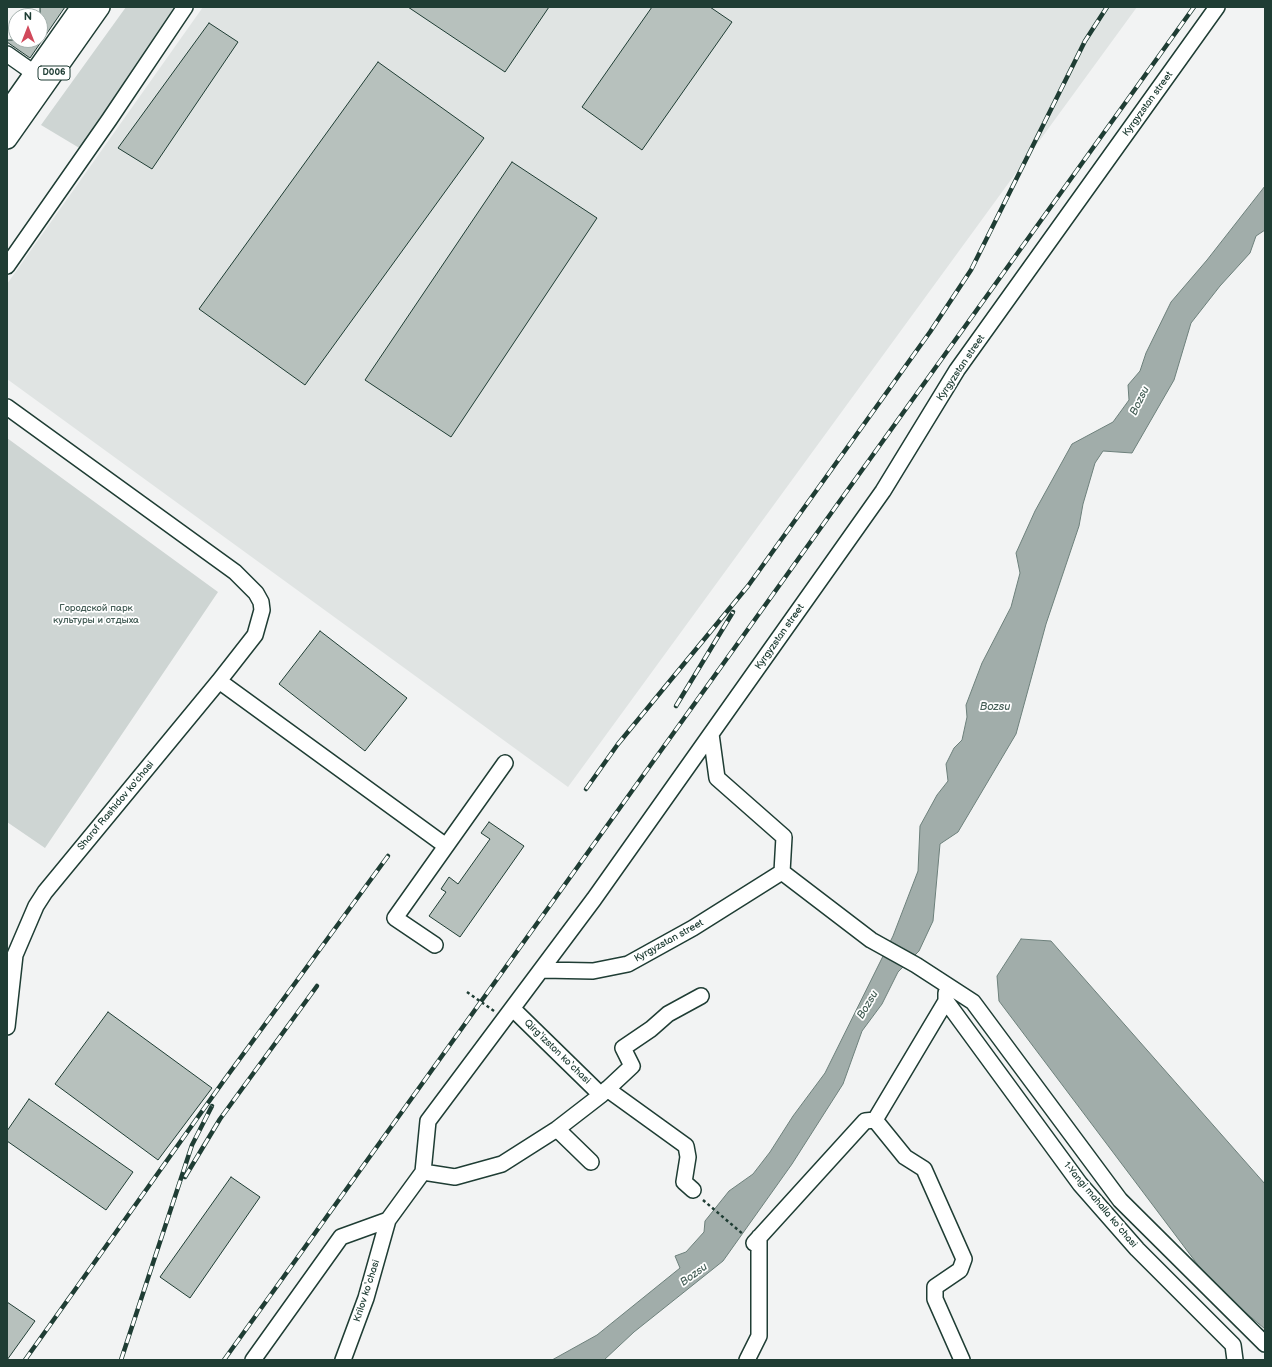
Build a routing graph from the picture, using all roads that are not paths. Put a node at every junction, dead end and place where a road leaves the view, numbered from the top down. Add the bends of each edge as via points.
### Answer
1 (81, 7) edge
2 (100, 7) edge
3 (185, 7) edge
4 (1217, 7) edge
5 (7, 54) edge
6 (34, 73) junction
7 (7, 112) edge
8 (7, 139) edge
9 (7, 266) edge
10 (7, 407) edge
11 (219, 682) junction
12 (711, 734) junction
13 (506, 763) dead end
14 (446, 846) junction
15 (782, 872) junction
16 (435, 945) dead end
17 (543, 970) junction
18 (947, 984) junction
19 (701, 996) dead end
20 (946, 1001) junction
21 (509, 1014) junction
22 (7, 1027) edge
23 (604, 1092) junction
24 (875, 1120) junction
25 (556, 1129) junction
26 (592, 1162) dead end
27 (423, 1172) junction
28 (692, 1190) road end
29 (388, 1220) junction
30 (1265, 1344) edge
31 (253, 1360) edge
32 (343, 1360) edge
33 (747, 1360) edge
34 (962, 1360) edge
35 (1235, 1360) edge

1 - 6 main road, D006
2 - 8 main road, D006
3 - 9 street
4 - 12 street, Kyrgyzstan street via 957,370 883,491
5 - 6 street
6 - 7 main road, D006
10 - 11 street, Sharof Rashidov ko'chasi via 235,572 249,585 261,602 261,619 255,634
11 - 14 street
11 - 22 street, Sharof Rashidov ko'chasi via 36,906 15,955
12 - 15 street via 717,778 784,837
12 - 17 street, Kyrgyzstan street
13 - 14 street
14 - 16 street via 395,918
15 - 17 street, Kyrgyzstan street via 693,928 628,964 593,971
15 - 18 street via 872,940
17 - 21 street, Kyrgyzstan street
18 - 20 street
18 - 30 street via 973,1002 1120,1200
19 - 23 street via 668,1014 623,1048 632,1066
20 - 24 street
20 - 35 street, 1-Yangi mahalla ko‘chasi via 1080,1184 1137,1249 1233,1345
21 - 23 street, Qirg‘izston ko‘chasi
21 - 27 street, Kyrgyzstan street via 428,1122
23 - 25 street
23 - 28 street, Qirg‘izston ko‘chasi via 686,1146 688,1157 684,1182
24 - 33 street via 865,1120 756,1240 759,1336
24 - 34 street via 905,1157 924,1169 964,1259 960,1270 935,1287 935,1299
25 - 26 street
25 - 27 street via 502,1164 455,1177
27 - 29 street
29 - 31 street via 341,1237
29 - 32 street, Krilov ko‘chasi via 366,1298

